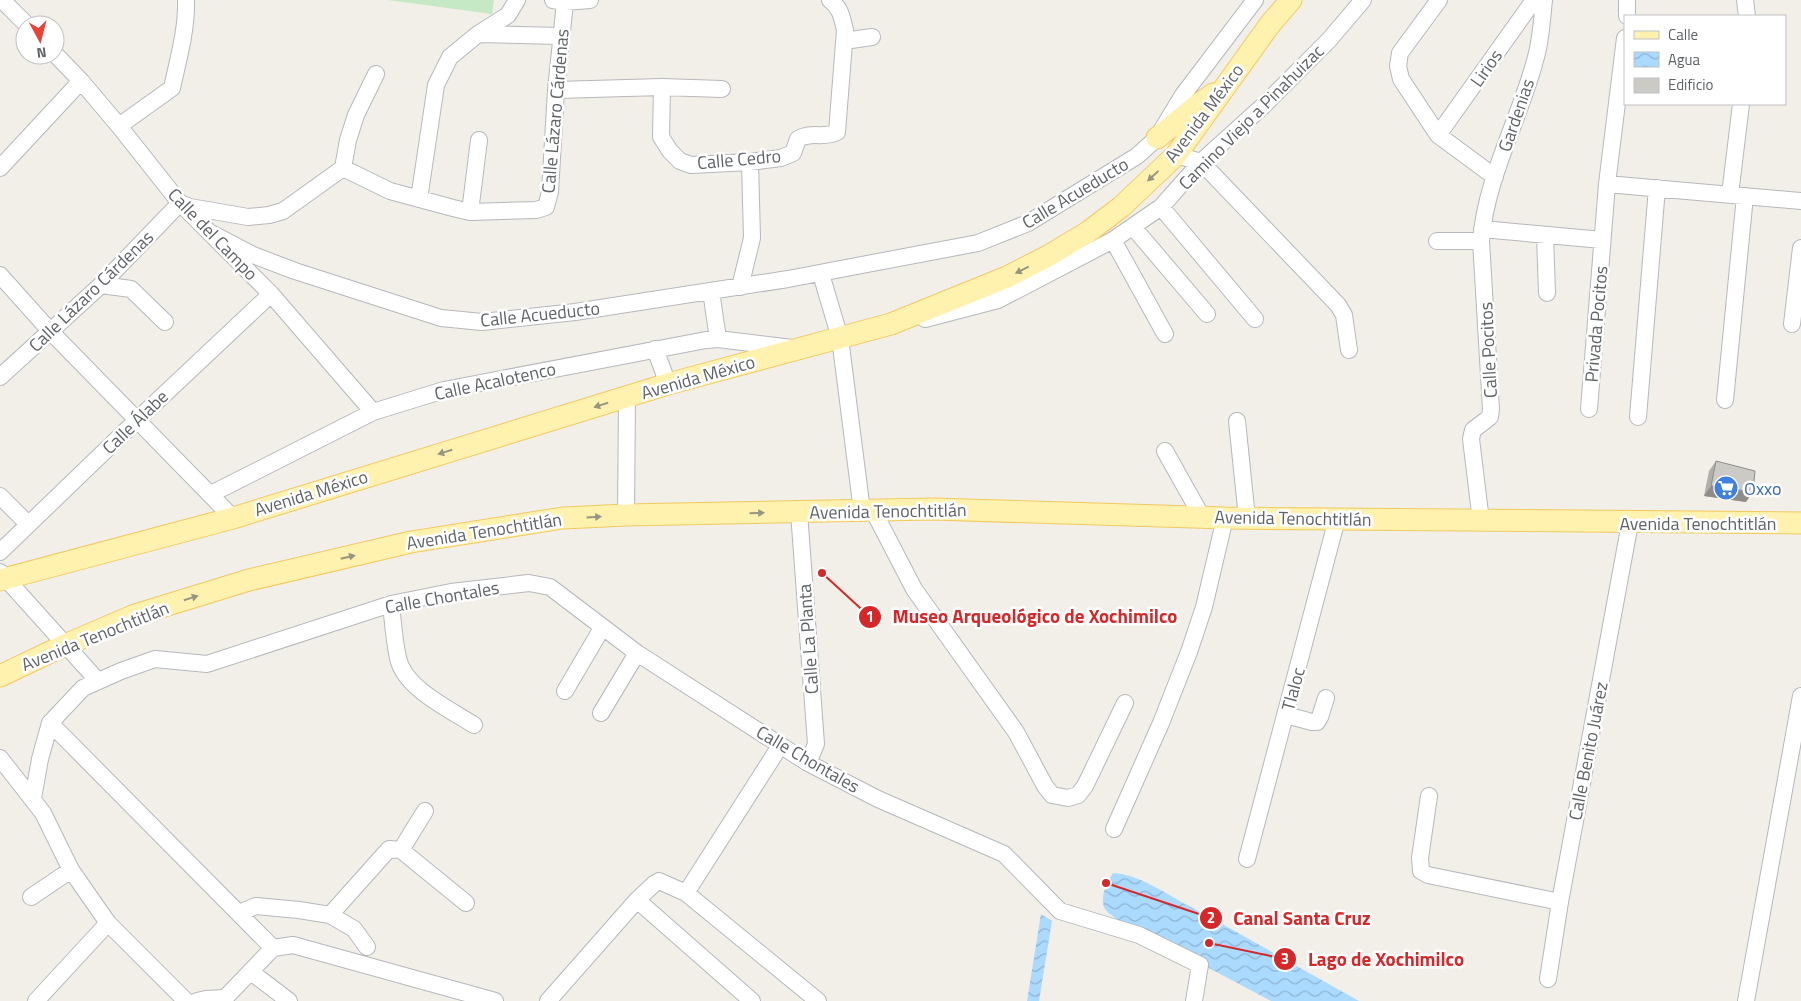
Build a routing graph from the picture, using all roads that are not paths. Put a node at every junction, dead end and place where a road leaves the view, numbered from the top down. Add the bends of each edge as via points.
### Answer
1 (2, 0) edge
2 (186, 0) edge
3 (517, 0) edge
4 (590, 0) edge
5 (830, 0) edge
6 (1255, 0) edge
7 (1276, 0) edge
8 (1290, 0) edge
9 (1363, 0) edge
10 (1439, 0) edge
11 (1534, 0) edge
12 (1544, 0) edge
13 (1626, 0) edge
14 (1745, 0) edge
15 (559, 1) edge
16 (16, 15) edge
17 (1627, 15) edge
18 (1747, 15) edge
19 (1271, 23) junction
20 (478, 34) junction
21 (561, 36) junction
22 (844, 36) junction
23 (872, 37) dead end
24 (1624, 46) edge
25 (65, 64) edge
26 (376, 74) dead end
27 (81, 81) junction
28 (1228, 84) junction
29 (662, 87) junction
30 (722, 89) dead end
31 (556, 90) junction
32 (1741, 105) edge
33 (119, 126) junction
34 (1438, 135) junction
35 (1157, 138) junction
36 (479, 140) dead end
37 (1176, 155) junction
38 (750, 162) junction
39 (1201, 162) junction
40 (0, 168) edge
41 (343, 168) junction
42 (1495, 177) junction
43 (1607, 184) junction
44 (1657, 188) junction
45 (1738, 195) junction
46 (419, 199) junction
47 (1801, 201) edge
48 (180, 203) junction
49 (1161, 207) junction
50 (470, 212) junction
51 (1133, 227) junction
52 (211, 233) junction
53 (1482, 235) junction
54 (1545, 236) junction
55 (1113, 240) junction
56 (1602, 240) junction
57 (1437, 241) dead end
58 (1801, 248) edge
59 (821, 274) junction
60 (0, 275) edge
61 (101, 285) junction
62 (740, 287) junction
63 (710, 292) junction
64 (1547, 293) dead end
65 (270, 294) junction
66 (1206, 314) dead end
67 (1255, 319) dead end
68 (165, 322) dead end
69 (890, 324) junction
70 (1792, 324) dead end
71 (51, 332) junction
72 (1165, 334) dead end
73 (840, 338) junction
74 (718, 339) junction
75 (655, 349) junction
76 (799, 349) junction
77 (1349, 350) dead end
78 (0, 377) edge
79 (668, 384) junction
80 (627, 397) junction
81 (1725, 400) dead end
82 (1589, 409) dead end
83 (373, 412) junction
84 (1638, 417) dead end
85 (136, 420) junction
86 (1237, 420) dead end
87 (1164, 451) dead end
88 (211, 494) junction
89 (0, 496) edge
90 (867, 511) junction
91 (799, 512) junction
92 (626, 515) junction
93 (1202, 517) junction
94 (233, 518) junction
95 (1225, 518) junction
96 (1247, 518) junction
97 (1337, 519) junction
98 (1481, 521) junction
99 (1630, 523) junction
100 (1801, 523) edge
101 (28, 524) junction
102 (0, 552) edge
103 (2, 576) edge
104 (391, 604) junction
105 (602, 628) junction
106 (66, 644) junction
107 (637, 653) junction
108 (0, 676) edge
109 (98, 681) junction
110 (564, 691) dead end
111 (1801, 696) edge
112 (1326, 698) dead end
113 (1124, 703) dead end
114 (601, 714) dead end
115 (1286, 715) junction
116 (50, 723) junction
117 (474, 725) dead end
118 (780, 746) junction
119 (0, 758) edge
120 (808, 763) junction
121 (1429, 796) dead end
122 (33, 798) junction
123 (425, 811) dead end
124 (1114, 828) dead end
125 (401, 850) junction
126 (1247, 858) dead end
127 (71, 870) junction
128 (686, 893) junction
129 (31, 898) dead end
130 (636, 900) junction
131 (1560, 902) junction
132 (466, 903) dead end
133 (239, 913) junction
134 (330, 915) junction
135 (108, 923) junction
136 (368, 947) dead end
137 (273, 948) junction
138 (251, 972) junction
139 (1548, 979) dead end
140 (749, 1000) edge
141 (36, 1001) edge
142 (186, 1001) edge
143 (197, 1001) edge
144 (289, 1001) edge
145 (495, 1001) edge
146 (548, 1001) edge
147 (818, 1001) edge
148 (1194, 1001) edge
149 (1746, 1001) edge

1 - 16 street
2 - 33 street via 172,88
3 - 20 street via 508,15
4 - 15 street, Calle Lázaro Cárdenas
5 - 22 street via 842,15
6 - 35 street, Calle Acueducto via 1183,94
7 - 19 main road
8 - 19 main road, Avenida México
9 - 39 street, Camino Viejo a Pinahuizac via 1329,40
10 - 34 street via 1400,53 1398,66 1400,79
11 - 34 street, Lirios
12 - 42 street, Gardenias via 1536,57
13 - 17 street
14 - 18 street
15 - 21 street, Calle Lázaro Cárdenas
19 - 28 main road, Avenida México
20 - 21 street
20 - 46 street via 450,57 436,86
21 - 31 street, Calle Lázaro Cárdenas
22 - 23 street
22 - 38 street, Calle Cedro via 838,132 830,136 806,135 798,139 793,153
24 - 43 street, Privada Pocitos
25 - 27 street, Calle del Campo
26 - 41 street via 356,115
27 - 33 street, Calle del Campo
27 - 40 street
28 - 35 main road
28 - 37 main road, Avenida México
29 - 30 street
29 - 31 street
29 - 38 street, Calle Cedro via 661,137 680,161 691,165
31 - 50 street, Calle Lázaro Cárdenas via 550,192 546,207
32 - 45 street
33 - 48 street, Calle del Campo
34 - 42 street
35 - 59 street, Calle Acueducto via 1116,170 1028,223 1003,234 978,243
36 - 50 street
37 - 39 street
37 -> 69 main road, Avenida México via 1121,207 1048,256 1007,277
38 - 62 street via 752,238
39 - 49 street, Camino Viejo a Pinahuizac
39 - 77 street via 1338,305 1344,315
41 - 46 street, Calle Lázaro Cárdenas via 390,191
41 - 48 street via 282,211 269,215 248,217
42 - 53 street, Gardenias via 1486,203
43 - 44 street
43 - 56 street, Privada Pocitos
44 - 45 street
44 - 84 street
45 - 47 street
45 - 81 street
46 - 50 street, Calle Lázaro Cárdenas
48 - 52 street, Calle del Campo
48 - 61 street, Calle Lázaro Cárdenas
49 - 51 street, Camino Viejo a Pinahuizac
49 - 67 street
51 - 55 street, Camino Viejo a Pinahuizac
51 - 66 street
52 - 63 street, Calle Acueducto via 253,255 295,271 441,318 482,322
52 - 65 street, Calle del Campo
53 - 54 street
53 - 57 street
53 - 98 street, Calle Pocitos via 1491,409 1490,417 1473,430 1471,439
54 - 56 street
54 - 64 street
55 - 69 street, Camino Viejo a Pinahuizac via 998,300 901,325
55 - 72 street
56 - 82 street, Privada Pocitos
58 - 70 street
59 - 62 street, Calle Acueducto
59 - 73 street
60 - 71 street
61 - 68 street via 131,289
61 - 71 street, Calle Lázaro Cárdenas
62 - 63 street, Calle Acueducto
63 - 74 street
65 - 83 street, Calle del Campo
65 - 85 street, Calle Álabe
69 - 73 main road, Avenida México
71 - 78 street, Calle Lázaro Cárdenas
71 - 85 street
73 - 76 main road, Avenida México
73 - 90 street
74 - 75 street, Calle Acalotenco
74 - 76 street, Calle Acalotenco
75 - 79 street
75 - 83 street, Calle Acalotenco via 444,390
76 - 79 main road, Avenida México
79 - 80 main road, Avenida México
80 - 92 street
80 -> 94 main road, Avenida México
83 - 88 street, Calle Acalotenco
85 - 88 street
85 - 101 street, Calle Álabe
86 - 96 street
87 - 93 street
88 - 94 street
89 - 101 street
90 - 91 main road, Avenida Tenochtitlán
90 - 93 main road, Avenida Tenochtitlán via 933,509
90 - 113 street via 914,589 1016,732 1052,794 1068,798 1078,795
92 -> 91 main road, Avenida Tenochtitlán
91 - 120 street, Calle La Planta via 816,744
106 -> 92 main road, Avenida Tenochtitlán via 135,615 249,580 401,544 563,518
93 - 95 main road, Avenida Tenochtitlán
94 - 103 main road, Avenida México
95 - 96 main road, Avenida Tenochtitlán
95 - 124 street via 1204,607 1189,652
96 - 97 main road, Avenida Tenochtitlán
97 - 98 main road, Avenida Tenochtitlán
97 - 115 street, Tlaloc
98 - 99 main road, Avenida Tenochtitlán
99 - 100 main road, Avenida Tenochtitlán
99 - 131 street, Calle Benito Juárez
101 - 102 street, Calle Álabe
103 - 106 street
104 - 105 street, Calle Chontales via 451,592 529,583 550,587
104 - 109 street, Calle Chontales via 207,664 155,659
104 - 117 street via 398,659 405,676 416,687
105 - 107 street, Calle Chontales
105 - 110 street
106 - 108 main road, Avenida Tenochtitlán
106 - 109 street
107 - 114 street
107 - 118 street, Calle Chontales
109 - 116 street, Calle Chontales via 83,688
111 - 149 street
112 - 115 street via 1317,722
115 - 126 street, Tlaloc
116 - 122 street, Calle Chontales
116 - 133 street
118 - 120 street, Calle Chontales
118 - 128 street
119 - 122 street
120 - 148 street, Calle Chontales via 878,799 1004,854 1060,911 1139,935 1200,965
121 - 131 street via 1421,871
122 - 127 street
123 - 125 street
125 - 132 street
125 - 134 street via 389,848
127 - 129 street
127 - 135 street
128 - 130 street via 659,881
128 - 147 street
130 - 140 street
130 - 146 street
131 - 139 street, Calle Benito Juárez
133 - 134 street via 256,906
133 - 137 street
134 - 136 street via 354,929
135 - 141 street
135 - 142 street
137 - 138 street
137 - 145 street via 293,945
138 - 143 street via 225,998
138 - 144 street

